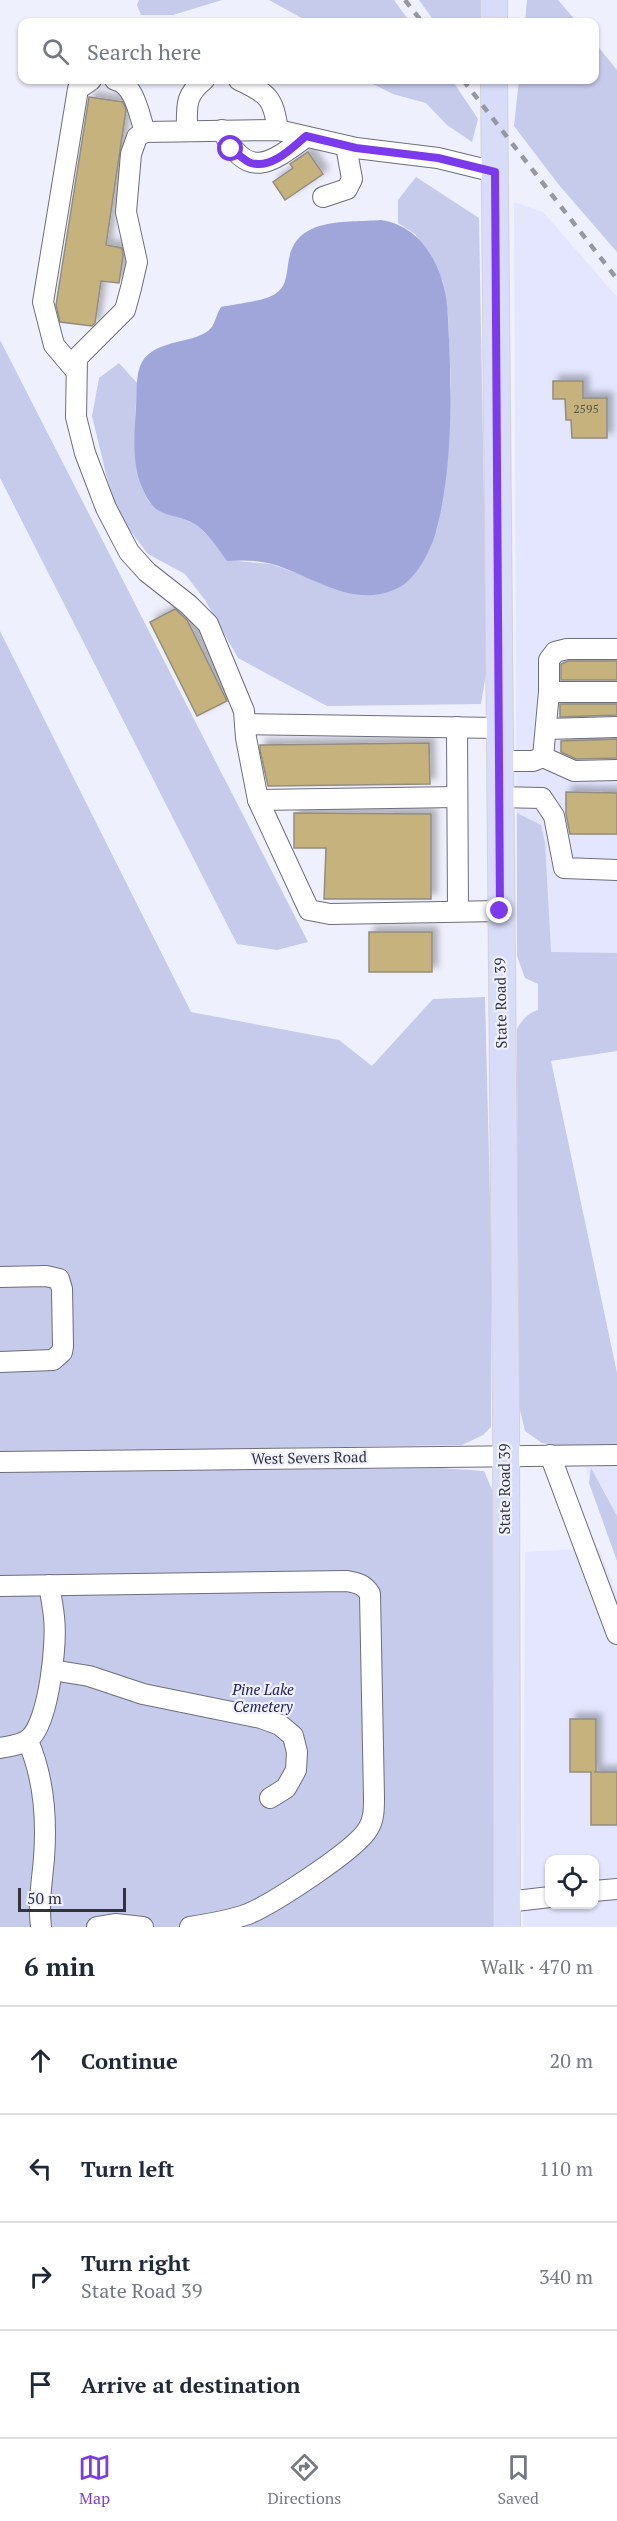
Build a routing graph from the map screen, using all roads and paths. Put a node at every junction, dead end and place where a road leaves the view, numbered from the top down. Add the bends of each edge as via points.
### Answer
1 (494, 0) edge
2 (494, 18) edge
3 (84, 84) edge
4 (124, 84) edge
5 (199, 84) edge
6 (248, 84) edge
7 (495, 84) edge
8 (222, 130) junction
9 (278, 130) junction
10 (187, 131) junction
11 (145, 132) junction
12 (306, 136) junction
13 (346, 146) junction
14 (495, 172) junction
15 (322, 197) dead end
16 (76, 372) junction
17 (617, 649) edge
18 (549, 692) junction
19 (617, 692) edge
20 (245, 724) junction
21 (457, 728) junction
22 (498, 728) junction
23 (617, 728) edge
24 (546, 729) junction
25 (543, 757) junction
26 (499, 761) junction
27 (617, 770) edge
28 (457, 797) junction
29 (499, 797) junction
30 (258, 800) junction
31 (617, 870) edge
32 (458, 911) junction
33 (500, 911) junction
34 (0, 1277) edge
35 (0, 1362) edge
36 (505, 1455) junction
37 (550, 1455) junction
38 (617, 1455) edge
39 (0, 1462) edge
40 (49, 1585) junction
41 (0, 1586) edge
42 (617, 1634) edge
43 (52, 1670) junction
44 (28, 1741) junction
45 (0, 1748) edge
46 (270, 1798) dead end
47 (617, 1889) edge
48 (599, 1891) edge
49 (545, 1899) edge
50 (507, 1915) edge
51 (41, 1927) edge
52 (97, 1927) edge
53 (143, 1927) edge
54 (190, 1927) edge

1 - 2 main road
3 - 16 street via 78,88 43,302 54,345
4 - 11 street via 132,92
5 - 10 street via 192,89 187,106
6 - 9 street via 261,90 274,106
7 - 14 main road, State Road 39
8 - 9 street
8 - 10 street
8 - 12 street via 231,149 251,163 279,158
9 - 12 street
10 - 11 street
11 - 16 street via 137,137 131,154 126,212 137,262 124,310 77,358
12 - 13 street
13 - 14 street via 438,158
13 - 15 street via 352,179 347,189
14 - 22 main road, State Road 39
16 - 20 street via 76,417 106,508 129,552 208,624 244,711
17 - 18 street via 555,652 549,660
18 - 19 street
18 - 24 street
20 - 21 street
20 - 30 street
21 - 22 street
21 - 28 street
22 - 26 main road, State Road 39
23 - 24 street
24 - 25 street
25 - 26 street via 533,761
25 - 27 street via 574,771
26 - 29 main road, State Road 39
28 - 30 street
28 - 32 street
29 - 31 street via 542,798 554,816 564,868
29 - 33 main road, State Road 39
30 - 32 street via 309,910 330,914
32 - 33 street
33 - 36 main road, State Road 39
34 - 35 street via 59,1279 63,1335 62,1352 53,1360
36 - 37 street, West Severs Road
36 - 39 street, West Severs Road
36 - 50 main road, State Road 39
37 - 38 street, West Severs Road
37 - 42 street
40 - 41 street
40 - 43 street via 55,1619
40 - 54 street via 347,1581 358,1583 370,1594 374,1798 370,1827 363,1838 313,1875 249,1914
43 - 44 street via 42,1718
43 - 46 street via 280,1725 293,1736 296,1770 286,1788
44 - 45 street
44 - 51 street via 43,1790
47 - 48 street
49 - 50 street
52 - 53 street

